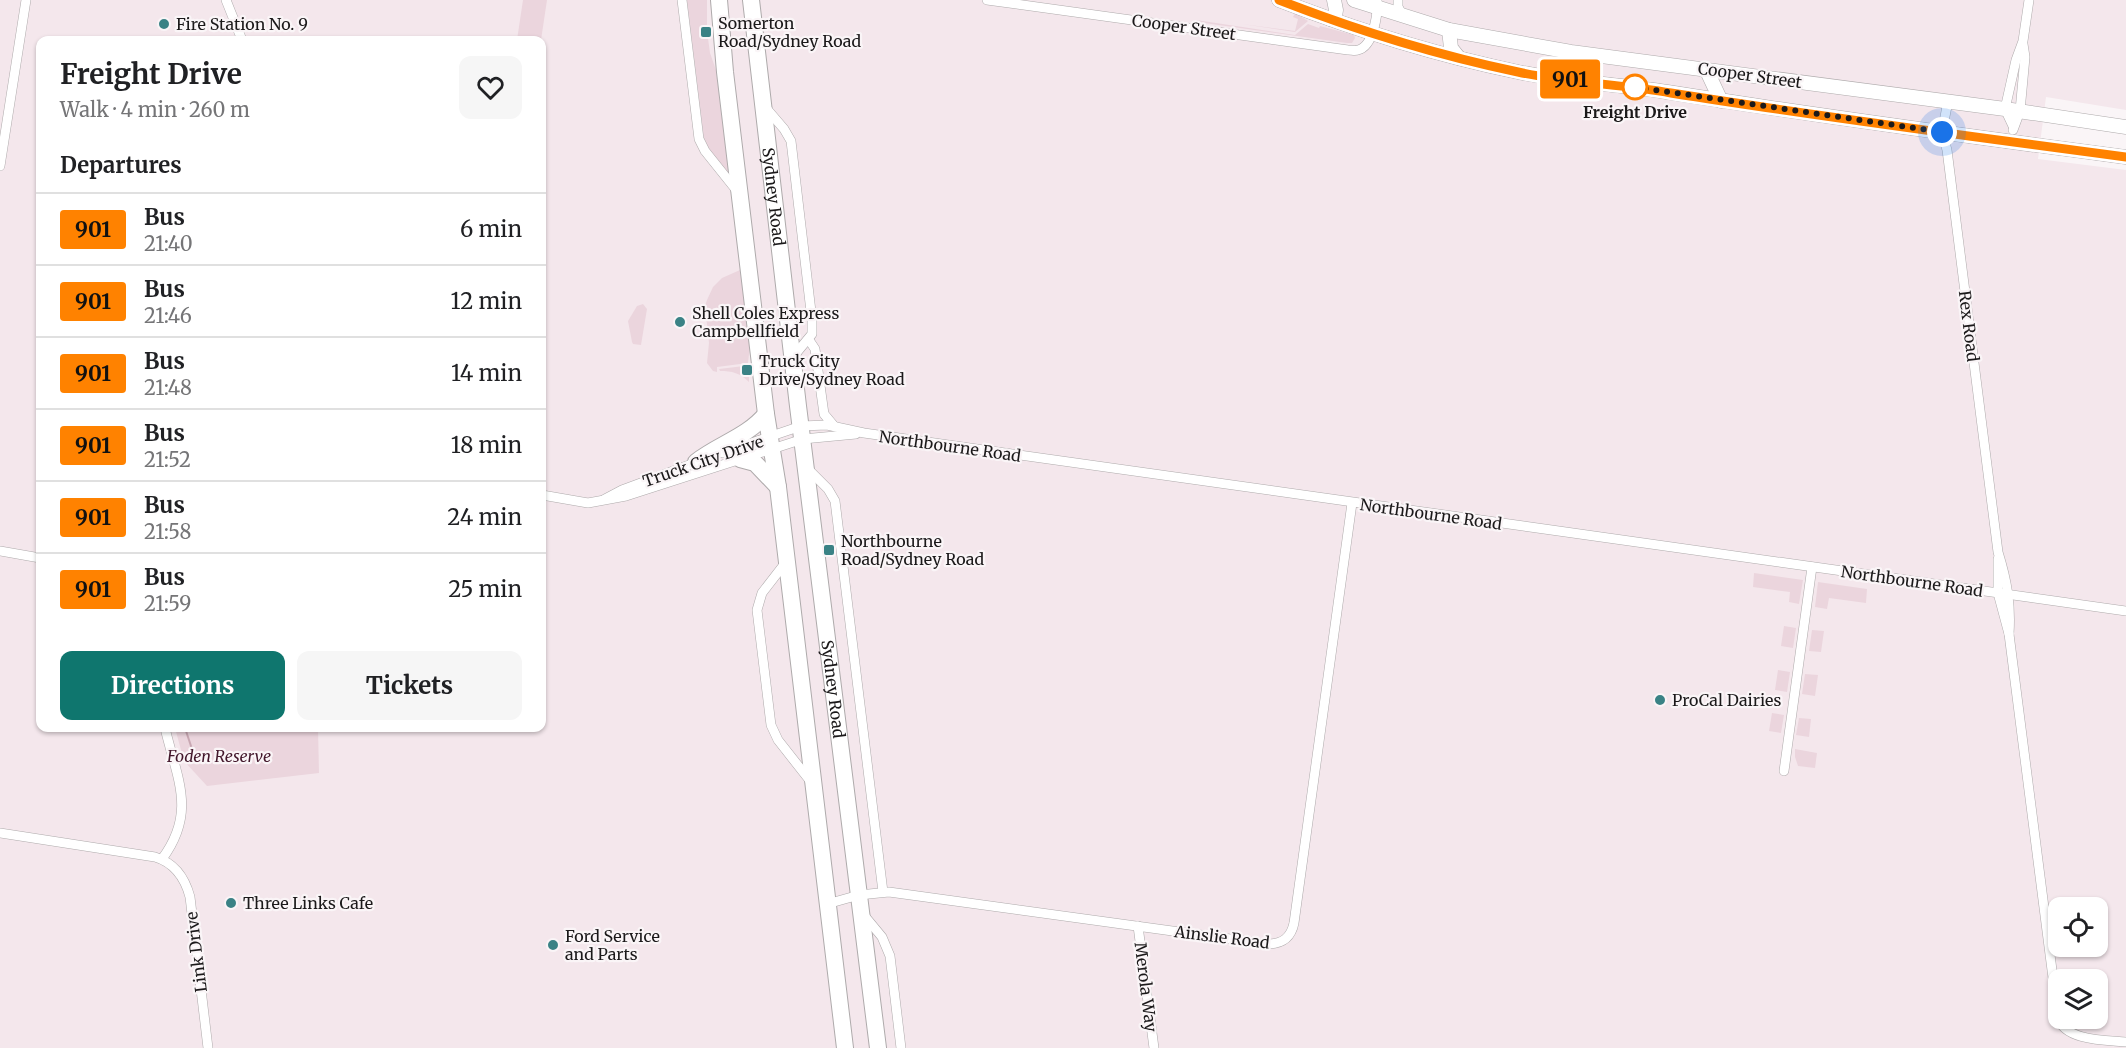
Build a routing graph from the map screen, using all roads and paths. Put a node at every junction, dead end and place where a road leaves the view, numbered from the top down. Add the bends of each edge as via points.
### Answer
1 (26, 0) edge
2 (226, 0) edge
3 (682, 0) edge
4 (719, 0) edge
5 (751, 0) edge
6 (987, 0) edge
7 (1279, 0) edge
8 (1334, 0) edge
9 (1354, 0) edge
10 (1398, 0) edge
11 (2029, 0) edge
12 (1377, 4) edge
13 (1403, 16) junction
14 (1330, 19) junction
15 (1449, 30) junction
16 (1372, 33) junction
17 (241, 36) edge
18 (2023, 41) junction
19 (1459, 58) junction
20 (1706, 69) junction
21 (1721, 101) junction
22 (1948, 101) junction
23 (764, 106) junction
24 (2005, 109) junction
25 (2020, 111) junction
26 (2013, 126) junction
27 (2126, 127) edge
28 (1942, 132) junction
29 (2012, 142) junction
30 (2126, 157) edge
31 (0, 166) edge
32 (740, 195) junction
33 (809, 340) junction
34 (793, 357) junction
35 (766, 414) junction
36 (834, 426) junction
37 (802, 432) junction
38 (864, 433) junction
39 (772, 443) junction
40 (740, 459) junction
41 (696, 462) junction
42 (807, 467) junction
43 (778, 487) junction
44 (546, 496) edge
45 (605, 499) junction
46 (1352, 503) junction
47 (0, 551) edge
48 (1998, 552) junction
49 (36, 557) edge
50 (786, 561) junction
51 (1812, 567) junction
52 (1998, 593) junction
53 (2008, 594) junction
54 (2126, 611) edge
55 (2008, 634) junction
56 (166, 732) edge
57 (1784, 771) dead end
58 (813, 784) junction
59 (0, 833) edge
60 (165, 861) junction
61 (883, 892) junction
62 (859, 895) junction
63 (827, 904) junction
64 (862, 912) junction
65 (1138, 926) junction
66 (2052, 969) edge
67 (2064, 1029) edge
68 (2126, 1042) edge
69 (208, 1048) edge
70 (845, 1048) edge
71 (878, 1048) edge
72 (901, 1048) edge
73 (1154, 1048) edge

1 - 31 street
2 - 17 street
3 - 32 street, Sydney Road via 699,139
4 - 32 highway, Sydney Road
5 - 23 highway, Sydney Road
6 - 16 street, Cooper Street via 1348,50 1365,46
7 - 14 main road, Cooper Street
8 - 14 main road via 1335,16
9 - 12 main road, Cooper Street
10 - 13 street
11 - 18 street
12 - 13 main road, Cooper Street
12 - 16 street
13 - 15 main road, Cooper Street
14 - 16 main road, Cooper Street
15 - 19 main road via 1451,48
15 - 20 main road, Cooper Street via 1571,52
16 - 19 main road, Cooper Street
18 - 24 street
18 - 25 street
19 - 21 main road, Cooper Street via 1521,73
20 - 21 main road
20 - 22 main road, Cooper Street
21 - 28 main road, Cooper Street
22 - 24 main road, Cooper Street
22 - 28 street, Rex Road
23 - 33 street, Sydney Road via 791,141 813,328
23 - 34 highway, Sydney Road
24 - 25 main road, Cooper Street
24 - 26 street
25 - 26 street
25 - 27 main road, Cooper Street
26 - 29 street
28 - 29 main road, Cooper Street
28 - 48 street, Rex Road
29 - 30 main road, Cooper Street
32 - 35 highway, Sydney Road
33 - 34 street
33 - 36 street, Sydney Road via 816,349 824,414
34 - 37 highway, Sydney Road
35 - 39 highway, Sydney Road
35 - 41 highway via 748,432
36 - 37 street, Northbourne Road via 815,424
36 - 38 street, Northbourne Road
37 - 38 street, Northbourne Road
37 - 39 street, Truck City Drive
37 - 42 highway, Sydney Road
38 - 46 street, Northbourne Road
39 - 40 street, Truck City Drive
39 - 41 street, Truck City Drive
39 - 43 highway, Sydney Road
40 - 43 highway via 755,463
40 - 45 street, Truck City Drive via 626,496
41 - 45 street, Truck City Drive
42 - 61 street, Sydney Road via 835,501
42 - 62 highway, Sydney Road
43 - 50 highway, Sydney Road
44 - 45 street, Truck City Drive via 588,503
46 - 51 street, Northbourne Road
46 - 65 street, Ainslie Road via 1290,934 1278,943 1267,944
47 - 49 street
48 - 52 street, Rex Road
48 - 53 street, Rex Road
50 - 58 highway, Sydney Road
50 - 58 street via 762,592 757,610 769,712 774,734
51 - 52 street, Northbourne Road
51 - 57 street
52 - 53 street, Northbourne Road
52 - 55 street, Northbourne Road
53 - 54 street, Northbourne Road
53 - 55 street, Northbourne Road
55 - 66 street, Northbourne Road
56 - 60 street via 181,788 182,812
58 - 63 highway, Sydney Road
59 - 60 street
60 - 69 street, Link Drive via 183,878 190,897
61 - 62 street, Ainslie Road
61 - 65 street, Ainslie Road
62 - 63 street, Ainslie Road
62 - 64 highway, Sydney Road
63 - 70 highway, Sydney Road
64 - 71 highway, Sydney Road
64 - 72 street, Sydney Road via 890,956
65 - 73 street, Merola Way
67 - 68 street, Northbourne Road via 2070,1034

